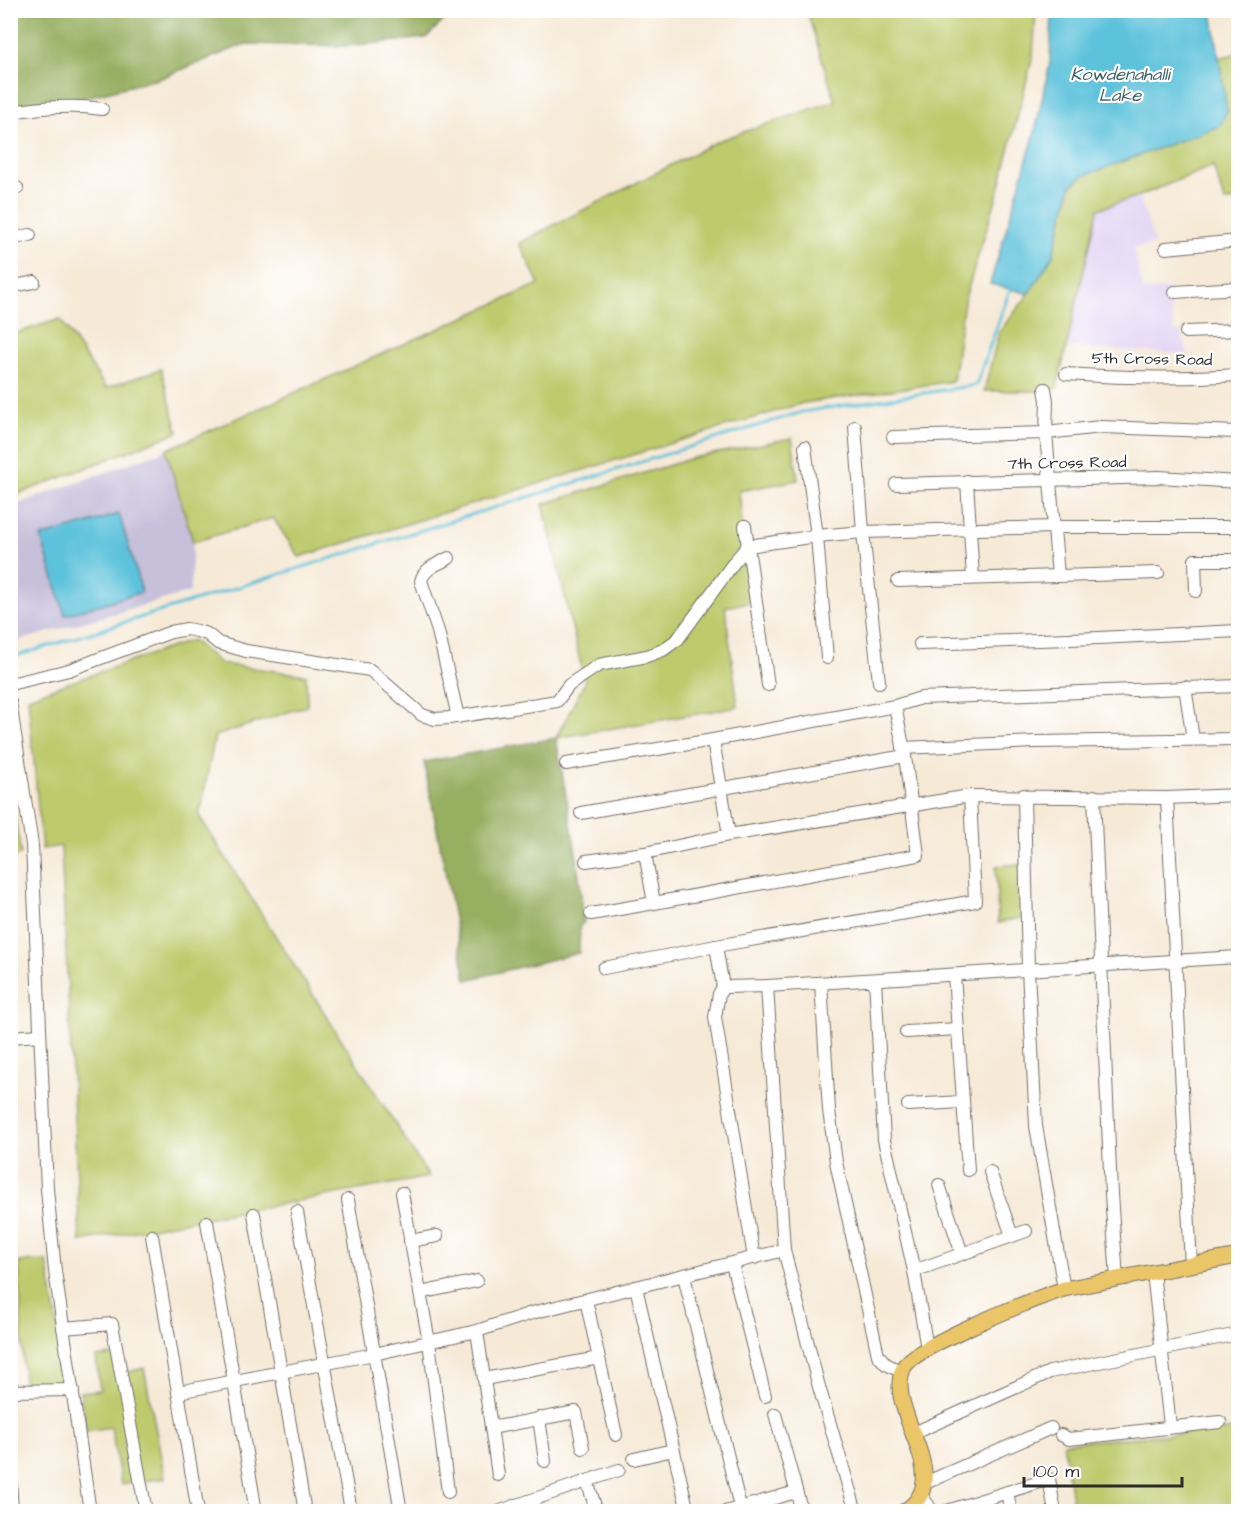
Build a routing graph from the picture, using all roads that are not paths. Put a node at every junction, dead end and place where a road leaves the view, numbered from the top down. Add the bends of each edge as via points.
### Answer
1 (102, 109) dead end
2 (10, 112) edge
3 (30, 236) dead end
4 (10, 239) edge
5 (1239, 241) edge
6 (1166, 248) dead end
7 (34, 282) dead end
8 (10, 287) edge
9 (1239, 288) edge
10 (1175, 292) dead end
11 (1239, 330) edge
12 (1186, 332) dead end
13 (1066, 374) dead end
14 (1239, 375) edge
15 (1045, 389) dead end
16 (855, 427) dead end
17 (1239, 432) edge
18 (1046, 433) junction
19 (893, 437) dead end
20 (805, 447) dead end
21 (1050, 479) junction
22 (967, 482) junction
23 (1239, 482) edge
24 (896, 484) dead end
25 (745, 526) dead end
26 (1054, 527) junction
27 (1239, 527) edge
28 (970, 530) junction
29 (863, 532) junction
30 (817, 536) junction
31 (748, 546) junction
32 (449, 558) dead end
33 (1239, 560) edge
34 (1158, 573) dead end
35 (1058, 576) junction
36 (973, 578) junction
37 (898, 581) dead end
38 (1196, 591) dead end
39 (1239, 631) edge
40 (920, 644) dead end
41 (827, 658) dead end
42 (879, 682) dead end
43 (10, 684) edge
44 (768, 685) dead end
45 (1239, 686) edge
46 (1185, 687) junction
47 (10, 702) edge
48 (895, 706) junction
49 (458, 717) junction
50 (1193, 739) junction
51 (1239, 739) edge
52 (713, 740) junction
53 (904, 752) junction
54 (566, 764) dead end
55 (721, 788) junction
56 (1024, 795) junction
57 (1239, 795) edge
58 (970, 796) junction
59 (1094, 796) junction
60 (1167, 798) junction
61 (910, 805) junction
62 (581, 813) dead end
63 (729, 836) junction
64 (645, 853) junction
65 (586, 861) dead end
66 (654, 903) junction
67 (591, 914) dead end
68 (716, 946) junction
69 (1239, 957) edge
70 (1176, 961) junction
71 (1102, 965) junction
72 (604, 968) dead end
73 (1028, 970) junction
74 (954, 975) junction
75 (875, 980) junction
76 (821, 983) junction
77 (723, 987) junction
78 (767, 987) junction
79 (958, 1029) junction
80 (906, 1032) dead end
81 (40, 1035) junction
82 (10, 1037) edge
83 (963, 1102) junction
84 (908, 1105) dead end
85 (968, 1170) dead end
86 (990, 1172) dead end
87 (939, 1185) dead end
88 (402, 1193) dead end
89 (348, 1200) dead end
90 (297, 1212) dead end
91 (254, 1214) dead end
92 (207, 1222) dead end
93 (1026, 1231) dead end
94 (152, 1236) dead end
95 (437, 1236) dead end
96 (1012, 1236) junction
97 (410, 1241) junction
98 (784, 1250) junction
99 (962, 1254) junction
100 (1239, 1256) edge
101 (754, 1258) junction
102 (732, 1264) junction
103 (1191, 1265) junction
104 (914, 1271) junction
105 (1153, 1272) junction
106 (684, 1276) junction
107 (1117, 1279) junction
108 (477, 1281) dead end
109 (636, 1287) junction
110 (1064, 1289) junction
111 (420, 1293) junction
112 (586, 1300) junction
113 (63, 1328) junction
114 (477, 1331) junction
115 (1239, 1334) edge
116 (429, 1342) junction
117 (1162, 1348) junction
118 (927, 1349) junction
119 (374, 1354) junction
120 (599, 1358) junction
121 (324, 1363) junction
122 (281, 1371) junction
123 (902, 1372) junction
124 (484, 1379) junction
125 (234, 1381) junction
126 (73, 1390) junction
127 (10, 1391) edge
128 (178, 1392) junction
129 (765, 1396) dead end
130 (775, 1414) dead end
131 (538, 1418) junction
132 (1220, 1422) dead end
133 (1170, 1426) junction
134 (491, 1428) junction
135 (914, 1433) junction
136 (616, 1434) dead end
137 (583, 1448) dead end
138 (673, 1450) junction
139 (634, 1459) dead end
140 (545, 1461) dead end
141 (619, 1470) dead end
142 (498, 1475) dead end
143 (10, 1477) edge
144 (587, 1481) junction
145 (923, 1489) junction
146 (448, 1492) dead end
147 (796, 1492) junction
148 (1007, 1492) junction
149 (350, 1505) dead end
150 (740, 1507) junction
151 (519, 1508) edge
152 (12, 1510) edge
153 (90, 1512) edge
154 (146, 1512) edge
155 (198, 1512) edge
156 (256, 1512) edge
157 (305, 1512) edge
158 (401, 1512) edge
159 (498, 1512) edge
160 (597, 1512) edge
161 (688, 1512) edge
162 (725, 1512) edge
163 (802, 1512) edge
164 (856, 1512) edge
165 (903, 1512) edge
166 (933, 1512) edge
167 (944, 1512) edge
168 (1011, 1512) edge
169 (1055, 1512) edge

1 - 2 street via 52,107
3 - 4 street
5 - 6 street
7 - 8 street
9 - 10 street
11 - 12 street
13 - 14 street, 5th Cross Road via 1122,378
15 - 18 street
16 - 29 street
17 - 18 street via 1101,428
18 - 19 street
18 - 21 street
20 - 30 street
21 - 22 street, 7th Cross Road
21 - 23 street, 7th Cross Road via 1160,477
21 - 26 street
22 - 24 street, 7th Cross Road
22 - 28 street
25 - 31 street
26 - 27 street
26 - 28 street
26 - 35 street
28 - 29 street
28 - 36 street
29 - 30 street
29 - 42 street
30 - 31 street
30 - 41 street
31 - 44 street
31 - 49 street via 678,639 663,650 599,665 569,685 556,701
32 - 49 street via 426,570 421,581 438,632
33 - 38 street via 1195,560
34 - 35 street
35 - 36 street
36 - 37 street
39 - 40 street
43 - 49 street via 69,670 187,629 246,651 370,670 422,715 435,719
45 - 46 street
46 - 48 street via 921,698
46 - 50 street
47 - 81 street via 31,831
48 - 52 street
48 - 53 street
50 - 51 street
50 - 53 street via 1035,742
52 - 54 street
52 - 55 street
53 - 55 street
53 - 61 street
55 - 62 street
55 - 63 street
56 - 58 street
56 - 59 street
56 - 73 street
57 - 60 street
58 - 61 street
58 - 68 street via 975,901
59 - 60 street
59 - 71 street
60 - 70 street
61 - 63 street
61 - 66 street via 918,855
63 - 64 street
64 - 65 street
64 - 66 street
66 - 67 street
68 - 72 street
68 - 77 street
69 - 70 street
70 - 71 street
70 - 103 street
71 - 73 street
71 - 107 street
73 - 74 street
73 - 110 street via 1036,1126
74 - 75 street
74 - 79 street
75 - 76 street
75 - 104 street via 881,1124
76 - 78 street
76 - 123 street via 836,1162 878,1355
77 - 78 street
77 - 101 street via 715,1017
78 - 98 street
79 - 80 street
79 - 83 street
81 - 82 street
81 - 113 street via 48,1208
83 - 84 street
83 - 85 street
86 - 96 street
87 - 99 street
88 - 97 street
89 - 119 street
90 - 121 street
91 - 122 street
92 - 125 street
93 - 96 street
94 - 128 street
95 - 97 street
96 - 99 street
97 - 111 street
98 - 101 street
98 - 164 street
99 - 104 street
100 - 103 main road
101 - 102 street
102 - 106 street
102 - 129 street
103 - 105 main road
104 - 118 street
105 - 107 main road
105 - 117 street
106 - 109 street
106 - 150 street
107 - 110 main road
108 - 111 street
109 - 112 street
109 - 138 street
110 - 118 main road via 1001,1313
111 - 116 street
112 - 114 street
112 - 120 street
113 - 126 street
113 - 154 street via 112,1324
114 - 116 street
114 - 124 street
115 - 117 street
116 - 119 street
116 - 146 street
117 - 133 street
117 - 135 street via 1040,1375
118 - 123 main road via 905,1365
119 - 121 street
119 - 158 street
120 - 124 street
120 - 136 street
121 - 122 street
121 - 149 street
122 - 125 street
122 - 157 street
123 - 135 main road via 901,1390
124 - 134 street
125 - 128 street
125 - 156 street
126 - 127 street
126 - 153 street
128 - 155 street
130 - 147 street
131 - 134 street
131 - 137 street via 576,1412
131 - 140 street
132 - 133 street
133 - 145 street via 1069,1439 1056,1432
134 - 142 street
135 - 145 main road via 925,1476
138 - 139 street
138 - 161 street
141 - 144 street
143 - 152 street
144 - 151 street
144 - 160 street
145 - 165 main road
145 - 166 street
147 - 150 street
147 - 163 street
148 - 167 street
148 - 168 street
148 - 169 street via 1049,1479
150 - 162 street
151 - 159 street

